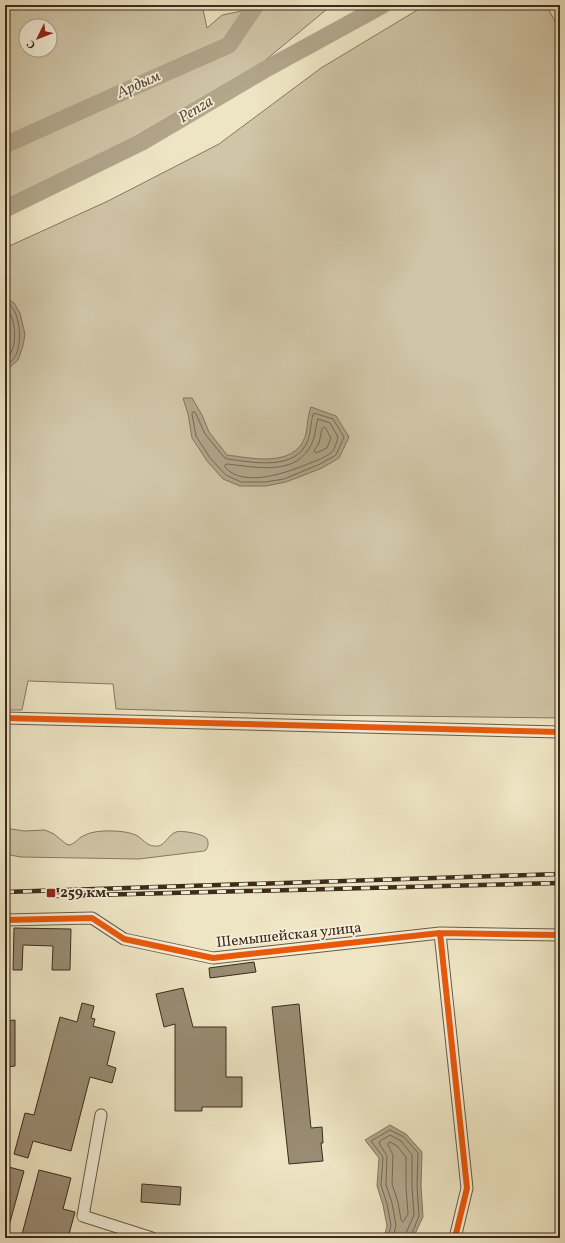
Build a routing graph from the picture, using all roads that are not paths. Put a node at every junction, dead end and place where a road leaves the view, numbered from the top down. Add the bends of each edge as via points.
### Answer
1 (5, 718) edge
2 (560, 732) edge
3 (5, 920) edge
4 (440, 933) junction
5 (560, 935) edge
6 (101, 1115) dead end
7 (152, 1238) edge
8 (455, 1238) edge

1 - 2 street
3 - 4 street, Шемышейская улица via 92,918 124,939 213,958
4 - 5 street, Шемышейская улица
4 - 8 street via 467,1188
6 - 7 street via 83,1216

